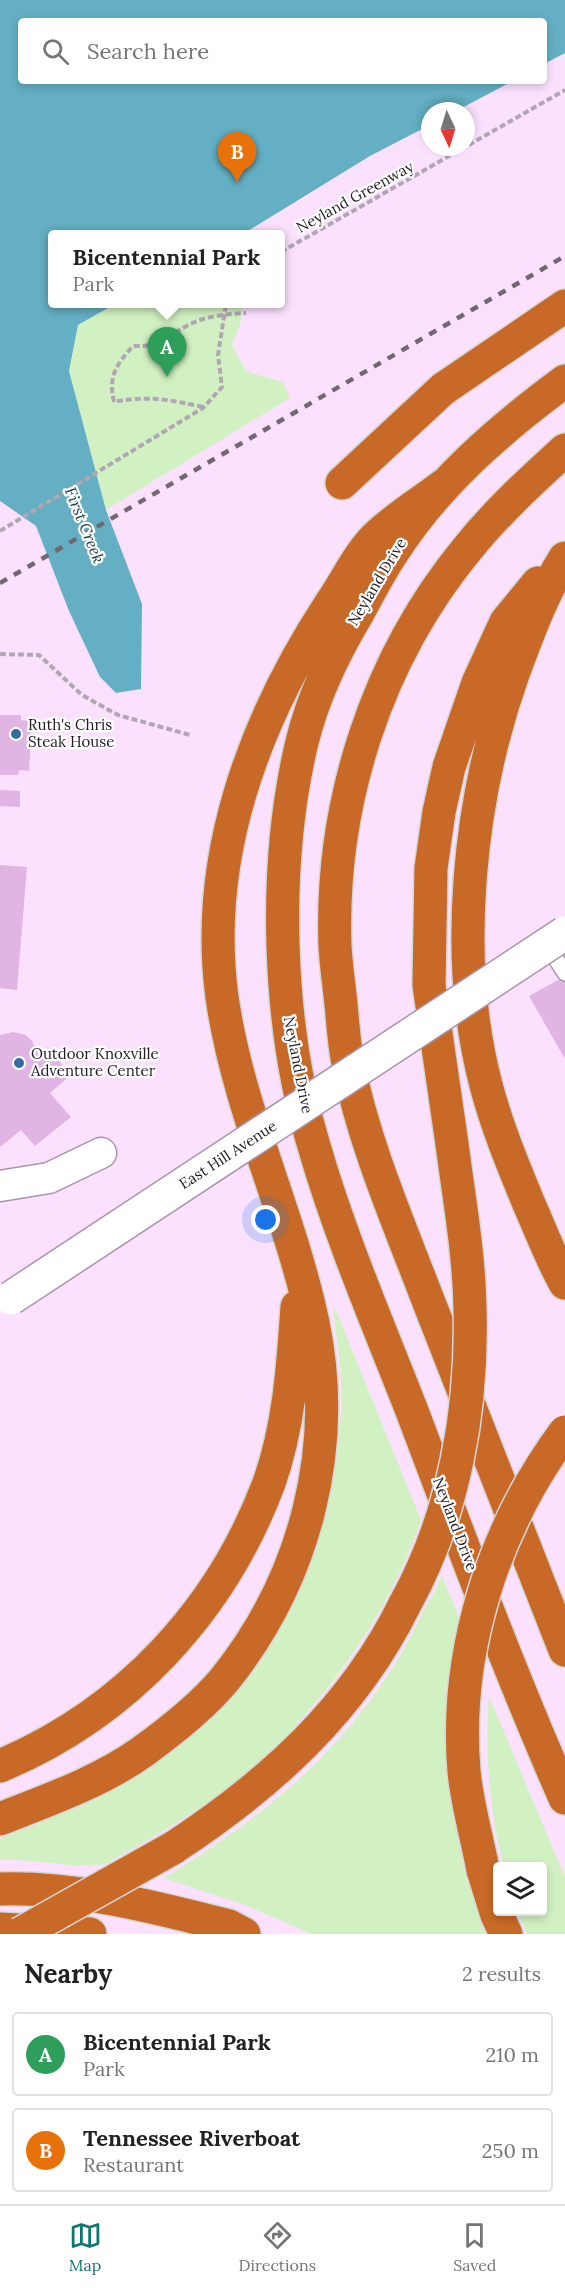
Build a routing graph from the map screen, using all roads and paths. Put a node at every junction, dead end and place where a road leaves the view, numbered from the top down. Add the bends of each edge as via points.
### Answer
1 (565, 90) edge
2 (285, 250) edge
3 (565, 306) edge
4 (225, 308) edge
5 (246, 313) dead end
6 (224, 314) junction
7 (565, 381) edge
8 (204, 408) junction
9 (565, 450) edge
10 (342, 483) dead end
11 (444, 485) junction
12 (0, 531) edge
13 (565, 549) edge
14 (565, 558) edge
15 (0, 654) edge
16 (190, 735) dead end
17 (556, 939) edge
18 (565, 973) edge
19 (100, 1153) dead end
20 (0, 1186) edge
21 (299, 1273) junction
22 (565, 1283) edge
23 (11, 1298) dead end
24 (565, 1432) edge
25 (565, 1650) edge
26 (0, 1766) edge
27 (565, 1798) edge
28 (0, 1819) edge
29 (0, 1889) edge
30 (0, 1929) edge
31 (20, 1934) edge
32 (90, 1934) edge
33 (244, 1934) edge
34 (506, 1934) edge

1 - 2 path, Neyland Greenway
3 - 10 highway via 443,389
4 - 6 path
5 - 6 path
6 - 8 path via 218,355 222,387
6 - 8 path via 192,323 153,347 133,346 118,361 111,386 114,402 165,398
7 - 11 highway, Neyland Drive via 526,410
8 - 12 path
9 - 25 highway via 523,488 467,549 400,651 373,710 352,776 339,863 335,945 348,1063 361,1112 440,1330
11 - 21 highway via 374,538 311,634 273,703 245,773 224,862 218,935 231,1048
11 - 27 highway, Neyland Drive via 394,549 339,646 316,698 303,740 284,853 285,990 292,1050 326,1184 524,1704
13 - 31 highway, bridge via 506,622 478,682 460,730 439,812 430,868 429,985 471,1306 468,1388 454,1475 421,1575 349,1695 274,1774 173,1848
14 - 22 highway via 532,623 487,761 472,860 468,958 485,1083 501,1138
15 - 16 path via 39,655 82,695 118,716
17 - 18 lane
17 - 23 main road, East Hill Avenue, bridge
19 - 20 street via 50,1178
21 - 26 highway via 294,1361 284,1426 269,1481 222,1581 146,1672 112,1701 69,1731
21 - 28 highway via 313,1323 320,1371 323,1423 318,1471 306,1525 284,1582 261,1626 224,1680 139,1755 93,1780
24 - 34 highway, bridge via 507,1527 493,1564 470,1660 464,1714 464,1772 483,1869
29 - 33 highway via 40,1888 120,1899 229,1926
30 - 32 highway

